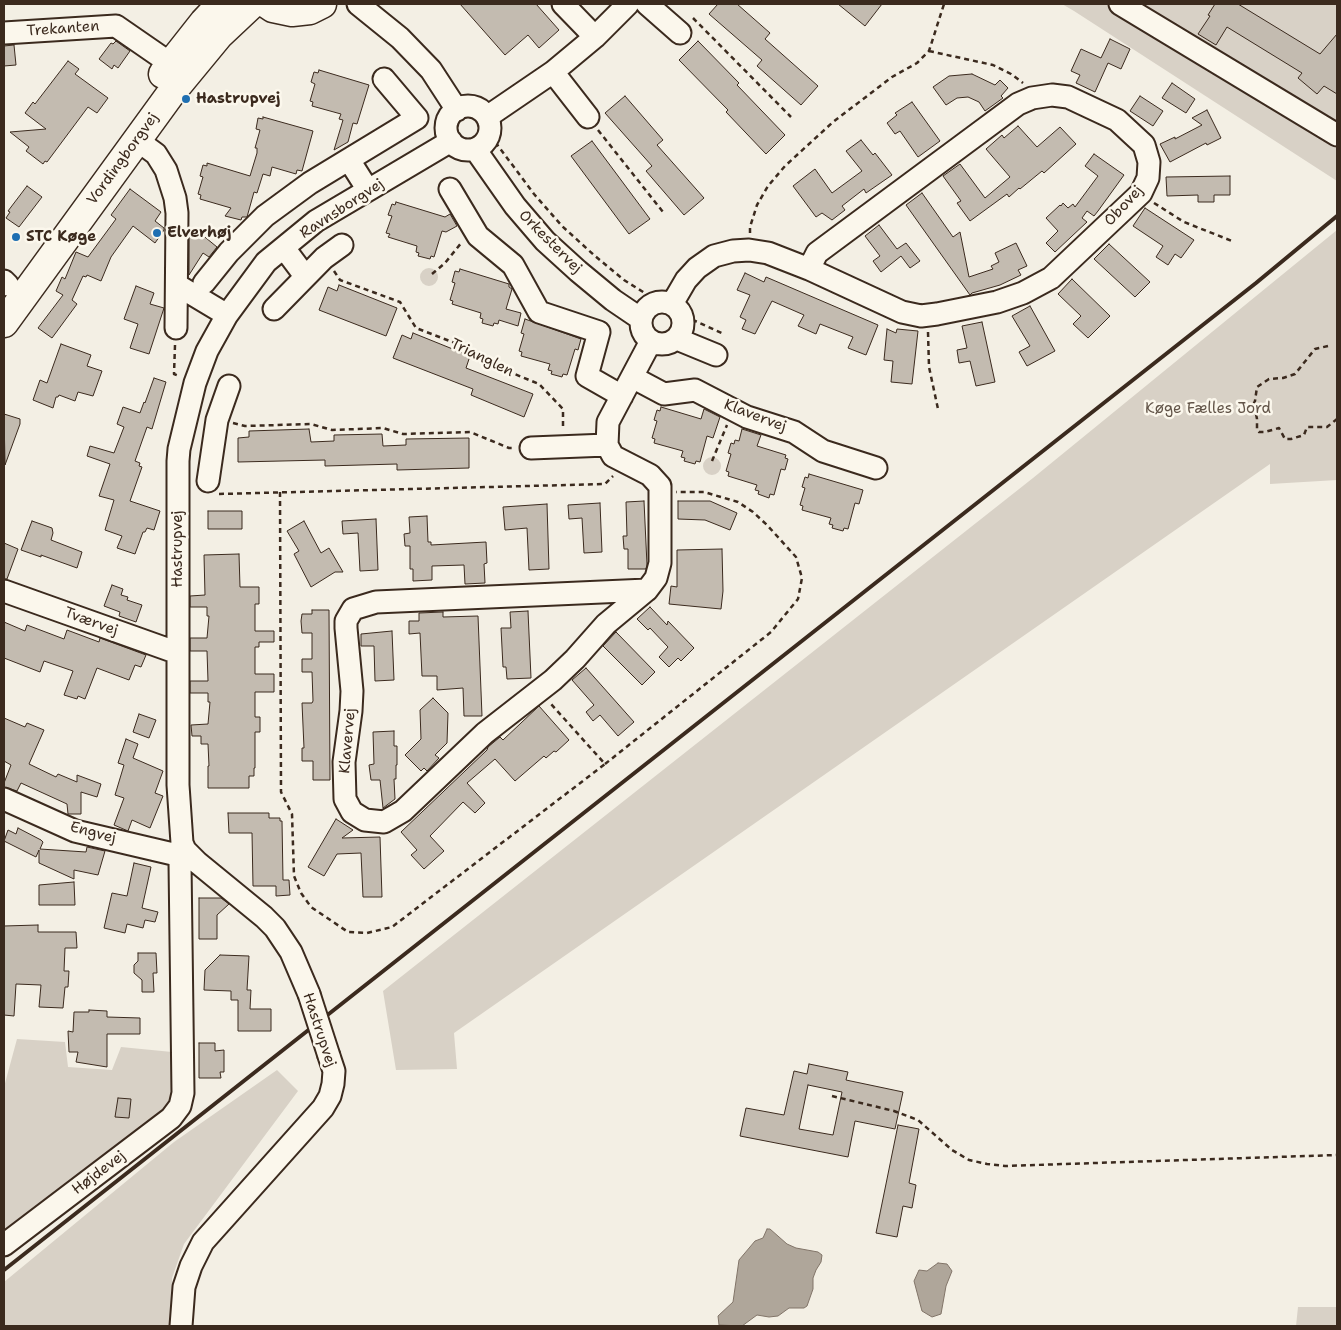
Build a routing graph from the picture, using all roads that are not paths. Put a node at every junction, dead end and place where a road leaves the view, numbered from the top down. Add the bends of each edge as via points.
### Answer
1 (221, 4) edge
2 (252, 4) edge
3 (267, 4) edge
4 (322, 4) edge
5 (358, 4) edge
6 (563, 4) edge
7 (628, 4) edge
8 (647, 4) edge
9 (1120, 4) edge
10 (686, 26) road end
11 (4, 33) edge
12 (595, 37) junction
13 (170, 64) junction
14 (553, 72) junction
15 (384, 79) dead end
16 (457, 110) junction
17 (588, 117) road end
18 (484, 135) junction
19 (1337, 135) edge
20 (137, 140) junction
21 (450, 141) junction
22 (350, 160) junction
23 (450, 189) dead end
24 (368, 190) junction
25 (342, 245) dead end
26 (284, 248) junction
27 (809, 269) junction
28 (305, 276) junction
29 (204, 284) dead end
30 (177, 285) junction
31 (5, 286) edge
32 (274, 310) dead end
33 (227, 315) junction
34 (666, 316) junction
35 (4, 323) edge
36 (176, 328) road end
37 (720, 344) road end
38 (229, 386) dead end
39 (627, 386) junction
40 (607, 445) junction
41 (531, 448) road end
42 (179, 449) junction
43 (212, 452) junction
44 (876, 468) dead end
45 (212, 488) road end
46 (647, 590) junction
47 (4, 591) edge
48 (178, 653) junction
49 (4, 799) edge
50 (185, 850) junction
51 (183, 1093) joint
52 (4, 1244) edge
53 (181, 1326) edge

1 - 13 main road, Vordingborgvej
2 - 20 main road, Vordingborgvej via 219,35
3 - 4 main road via 292,12 310,10
5 - 16 street via 400,38 431,70
6 - 12 street
7 - 12 street
8 - 10 street
9 - 19 street
11 - 13 street, Trekanten via 116,26
12 - 14 street
13 - 31 main road, Vordingborgvej
14 - 17 street
14 - 18 street
15 - 22 street via 417,118
16 - 18 street via 466,106 482,111
16 - 21 street via 447,122
18 - 21 street via 462,149
18 - 34 street, Orkestervej via 515,206 545,241 613,300
20 - 30 street via 156,154 166,170 175,198
20 - 35 main road, Vordingborgvej
21 - 24 street, Ravnsborgvej
22 - 24 street
22 - 29 street via 310,183 265,216 229,252
23 - 39 street, Klavervej via 478,236 513,265 539,312 599,332 587,376
24 - 26 street, Ravnsborgvej via 316,222
25 - 28 street
26 - 28 street
26 - 33 street, Ravnsborgvej via 266,262
27 - 27 street, Obovej via 817,253 1018,104 1032,98 1068,97 1117,120 1144,146 1149,162 1148,178 1141,192 1051,278 1023,293 997,302 921,316 902,312
27 - 34 street, Obovej via 768,253 749,250 714,256 686,280
28 - 32 street
30 - 33 street
30 - 36 street
33 - 42 street, Hastrupvej via 194,382
34 - 37 street, Orkestervej
34 - 39 street via 643,333 651,342
38 - 43 street via 217,420
39 - 40 street via 608,422
39 - 44 street, Klavervej via 664,394 694,390 748,417 794,432 823,451
40 - 41 street
40 - 46 street, Klavervej via 613,456 650,475 660,486 660,563 656,578
42 - 43 street
42 - 48 street, Hastrupvej
43 - 45 street
46 - 46 street, Klavervej via 606,624 553,680 485,733 403,812 384,822 365,820 348,806 344,762 352,691 346,621 353,609 376,602
47 - 48 street, Tværvej
48 - 50 street, Hastrupvej via 178,805
49 - 50 street, Engvej via 75,830 173,854
50 - 51 street, Hastrupvej via 180,862
50 - 53 street, Hastrupvej, bridge via 275,928 291,952 309,994 334,1072 330,1096 323,1108 203,1242 184,1288
51 - 52 street, Højdevej via 180,1106 171,1118

